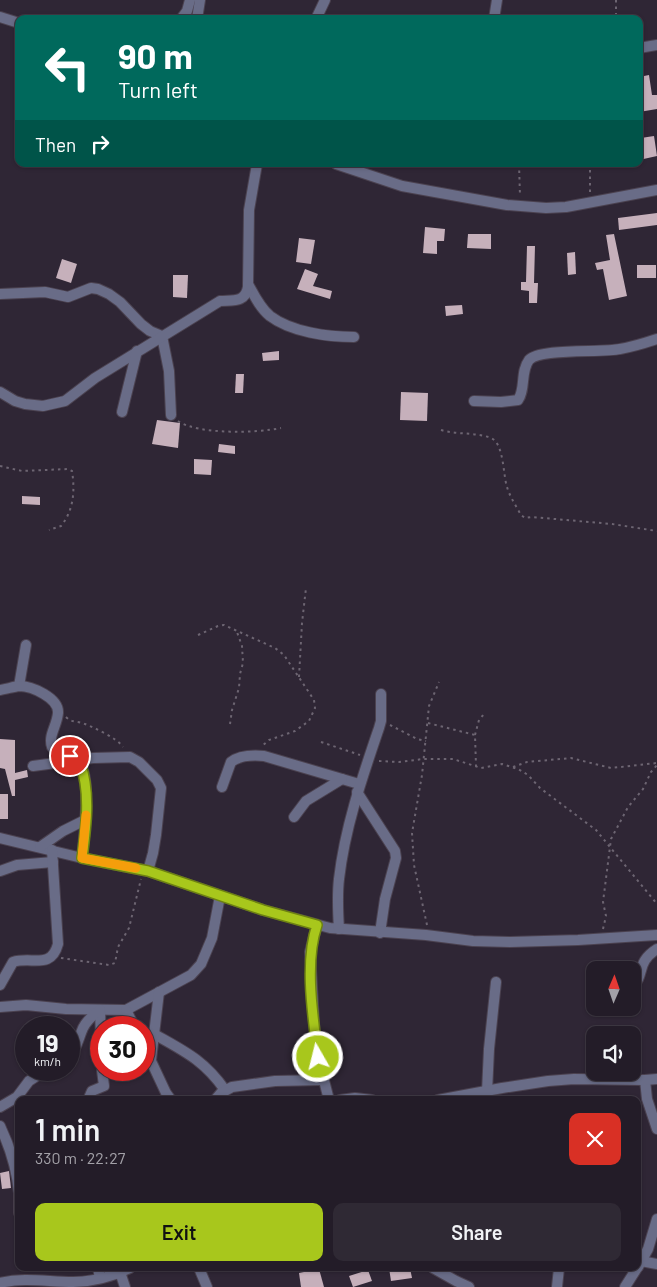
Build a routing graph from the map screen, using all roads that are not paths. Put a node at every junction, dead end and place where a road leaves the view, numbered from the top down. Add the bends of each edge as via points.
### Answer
1 (190, 0) edge
2 (200, 0) edge
3 (325, 0) edge
4 (497, 0) edge
5 (184, 15) edge
6 (198, 15) edge
7 (318, 15) edge
8 (495, 15) edge
9 (0, 17) edge
10 (15, 22) edge
11 (657, 45) edge
12 (643, 47) edge
13 (256, 167) edge
14 (345, 167) edge
15 (657, 190) edge
16 (248, 283) junction
17 (0, 294) edge
18 (162, 336) junction
19 (354, 338) dead end
20 (657, 339) edge
21 (137, 351) junction
22 (0, 392) edge
23 (474, 401) dead end
24 (122, 412) dead end
25 (171, 415) road end
26 (26, 645) dead end
27 (19, 686) junction
28 (0, 690) edge
29 (381, 694) dead end
30 (77, 760) junction
31 (32, 766) dead end
32 (342, 779) junction
33 (222, 787) dead end
34 (358, 788) junction
35 (294, 817) dead end
36 (86, 820) junction
37 (0, 838) edge
38 (40, 847) junction
39 (52, 850) junction
40 (82, 858) junction
41 (53, 862) junction
42 (145, 870) junction
43 (0, 871) edge
44 (220, 896) junction
45 (317, 925) junction
46 (339, 929) junction
47 (380, 933) junction
48 (657, 935) edge
49 (657, 949) edge
50 (641, 967) edge
51 (496, 982) dead end
52 (0, 986) edge
53 (159, 992) junction
54 (0, 1008) edge
55 (100, 1010) junction
56 (126, 1010) junction
57 (100, 1016) edge
58 (129, 1016) edge
59 (155, 1026) edge
60 (155, 1035) edge
61 (80, 1037) edge
62 (155, 1069) edge
63 (657, 1079) edge
64 (324, 1080) junction
65 (645, 1080) junction
66 (29, 1081) edge
67 (103, 1081) edge
68 (225, 1090) junction
69 (482, 1095) edge
70 (18, 1096) edge
71 (90, 1096) edge
72 (168, 1096) edge
73 (219, 1096) edge
74 (328, 1096) edge
75 (15, 1098) edge
76 (0, 1107) edge
77 (0, 1126) edge
78 (657, 1129) edge
79 (15, 1169) edge
80 (657, 1219) edge
81 (641, 1258) edge
82 (641, 1262) edge
83 (657, 1264) edge
84 (34, 1271) edge
85 (116, 1271) edge
86 (125, 1271) edge
87 (201, 1271) edge
88 (439, 1271) edge
89 (559, 1271) edge
90 (634, 1271) edge
91 (99, 1273) edge
92 (40, 1282) edge
93 (0, 1283) edge
94 (125, 1287) edge
95 (207, 1287) edge
96 (469, 1287) edge
97 (557, 1287) edge
98 (625, 1287) edge

1 - 5 street
2 - 6 street
3 - 7 street
4 - 8 street
9 - 10 street
11 - 12 street
13 - 16 street via 250,195
14 - 15 street via 402,186 519,206 555,208
16 - 18 street via 243,298 220,301
16 - 19 street via 263,309 286,324 333,337
17 - 18 street via 45,292 68,298 98,288 120,302 140,324
18 - 21 street
18 - 25 street via 170,371
20 - 23 street via 619,350 536,355 527,364 518,400
21 - 22 street via 65,401 43,406 25,404
21 - 24 street
26 - 27 street
27 - 28 street
27 - 30 street via 54,701 58,707 57,722 50,738 52,747
29 - 34 street via 380,724
30 - 31 street
30 - 36 street via 84,779
30 - 42 street via 133,758 158,780 154,853
32 - 33 street via 264,756 251,756 231,762
32 - 34 street
32 - 35 street via 306,802
34 - 46 street via 339,880
34 - 47 street via 395,851
36 - 38 street
36 - 40 street
37 - 38 street
38 - 39 street
39 - 40 street
39 - 41 street
40 - 42 street
41 - 43 street via 17,865
41 - 52 street via 58,944 55,954 47,960 13,962
42 - 44 street
44 - 45 street
44 - 53 street via 212,938 201,964 191,976
45 - 46 street
45 - 64 street via 310,952 314,1023
46 - 47 street
47 - 48 street via 510,942
49 - 50 street via 649,954
51 - 69 street
53 - 56 street
53 - 59 street
54 - 55 street via 26,1005
55 - 56 street
55 - 57 street
55 - 61 street via 85,1025
56 - 58 street
60 - 68 street via 198,1059
62 - 72 street
63 - 65 street
64 - 68 street via 275,1081
64 - 74 street
65 - 69 street via 574,1079 511,1086
65 - 78 street via 647,1099
66 - 70 street
67 - 71 street via 104,1086 92,1091
68 - 73 street
75 - 76 street
77 - 79 street
80 - 81 street via 652,1239
82 - 83 street
84 - 92 street
85 - 91 street
86 - 94 street
87 - 95 street
88 - 96 street
89 - 97 street
90 - 98 street
91 - 92 street via 74,1282
92 - 93 street via 24,1279

